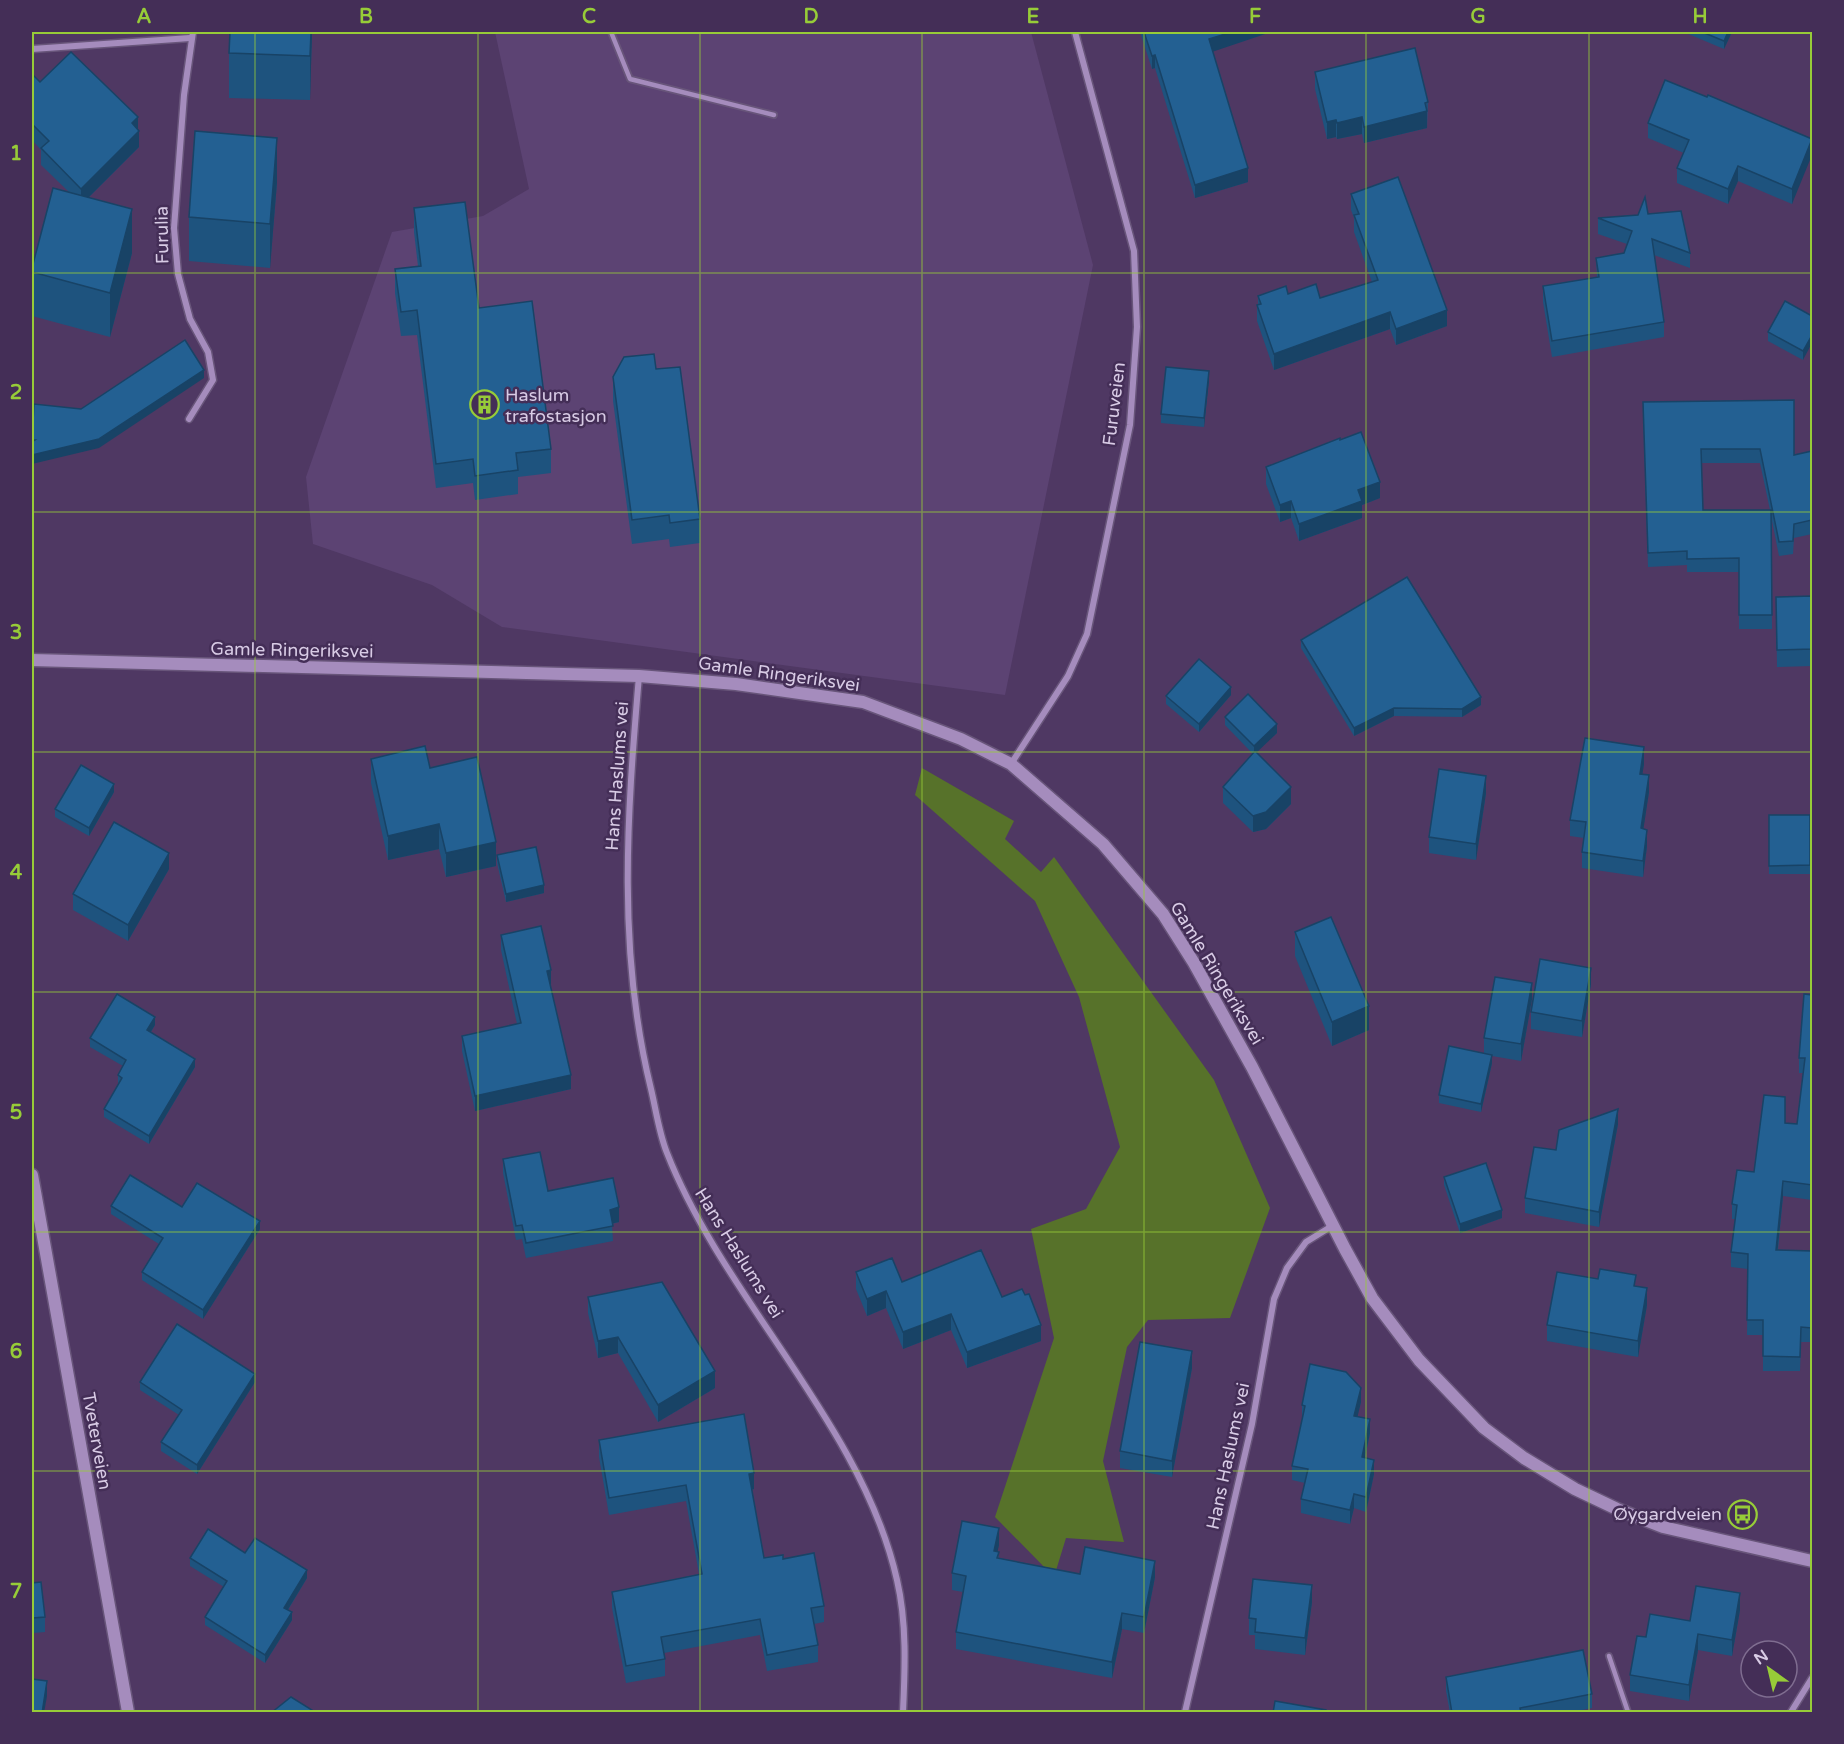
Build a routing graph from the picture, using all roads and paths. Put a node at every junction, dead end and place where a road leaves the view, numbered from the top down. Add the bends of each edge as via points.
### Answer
1 (611, 32) edge
2 (1075, 32) edge
3 (191, 35) edge
4 (32, 49) edge
5 (774, 115) dead end
6 (189, 419) dead end
7 (32, 660) edge
8 (639, 676) junction
9 (1011, 764) junction
10 (32, 1175) edge
11 (1332, 1226) junction
12 (1812, 1561) edge
13 (1609, 1656) dead end
14 (1812, 1678) edge
15 (128, 1713) edge
16 (903, 1713) edge
17 (1185, 1713) edge
18 (1628, 1713) edge
19 (1791, 1713) edge

1 - 5 lane via 630,80
2 - 9 street, Furuveien via 1134,251 1137,327 1130,425 1087,634 1056,696
3 - 4 street, Furulia
3 - 6 street, Furulia via 174,228 178,274 189,319 208,352 213,380
7 - 8 main road, Gamle Ringeriksvei
8 - 9 main road, Gamle Ringeriksvei via 736,684 863,702 961,739
8 - 16 street, Hans Haslums vei via 628,821 629,962 637,1032 666,1150 688,1204 828,1424 875,1511 897,1581 905,1658
9 - 11 main road, Gamle Ringeriksvei via 1103,844 1163,914 1252,1067
10 - 15 main road, Tveterveien
11 - 12 main road, Gamle Ringeriksvei via 1372,1298 1419,1360 1484,1428 1524,1458 1575,1488 1663,1527
11 - 17 street, Hans Haslums vei via 1306,1242 1287,1268 1274,1299 1252,1424
13 - 18 lane
14 - 19 street

